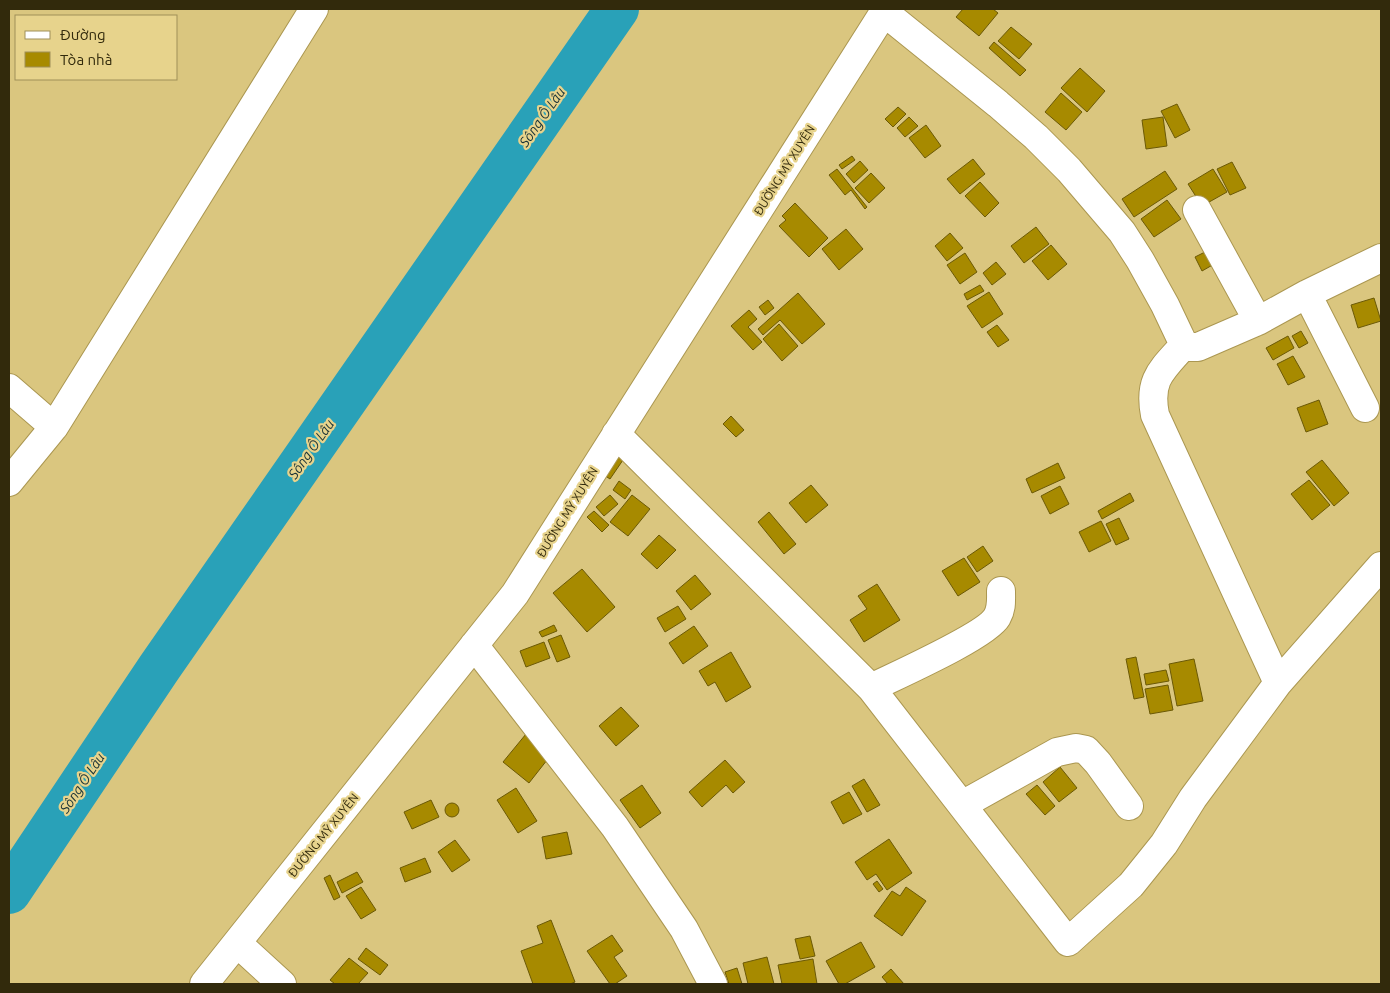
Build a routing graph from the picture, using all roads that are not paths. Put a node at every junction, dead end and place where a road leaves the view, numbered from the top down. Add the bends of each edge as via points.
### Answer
1 (314, 9) edge
2 (885, 10) edge
3 (1198, 210) dead end
4 (1381, 258) edge
5 (1307, 294) junction
6 (1258, 321) junction
7 (1184, 345) junction
8 (9, 388) edge
9 (1365, 408) dead end
10 (54, 427) junction
11 (616, 434) junction
12 (9, 482) edge
13 (1381, 566) edge
14 (1001, 591) dead end
15 (474, 645) junction
16 (1278, 683) junction
17 (871, 688) junction
18 (962, 805) junction
19 (1129, 806) dead end
20 (237, 943) junction
21 (204, 984) edge
22 (282, 984) edge
23 (713, 984) edge

1 - 10 street
2 - 7 street via 1036,137 1069,170 1122,232 1165,304
2 - 11 street, ĐƯỜNG MỸ XUYÊN
3 - 6 street
4 - 5 street
5 - 6 street
5 - 9 street
6 - 7 street via 1198,347
7 - 16 street via 1156,380 1152,401 1155,415
8 - 10 street
10 - 12 street
11 - 15 street, ĐƯỜNG MỸ XUYÊN via 515,594
11 - 17 street
13 - 16 street
14 - 17 street via 1002,606 996,619 985,628
15 - 20 street, ĐƯỜNG MỸ XUYÊN
15 - 23 street via 620,834 684,929
16 - 18 street via 1164,844 1131,885 1068,942
17 - 18 street
18 - 19 street via 1057,752 1076,748 1086,750 1098,762
20 - 21 street, ĐƯỜNG MỸ XUYÊN
20 - 22 street

